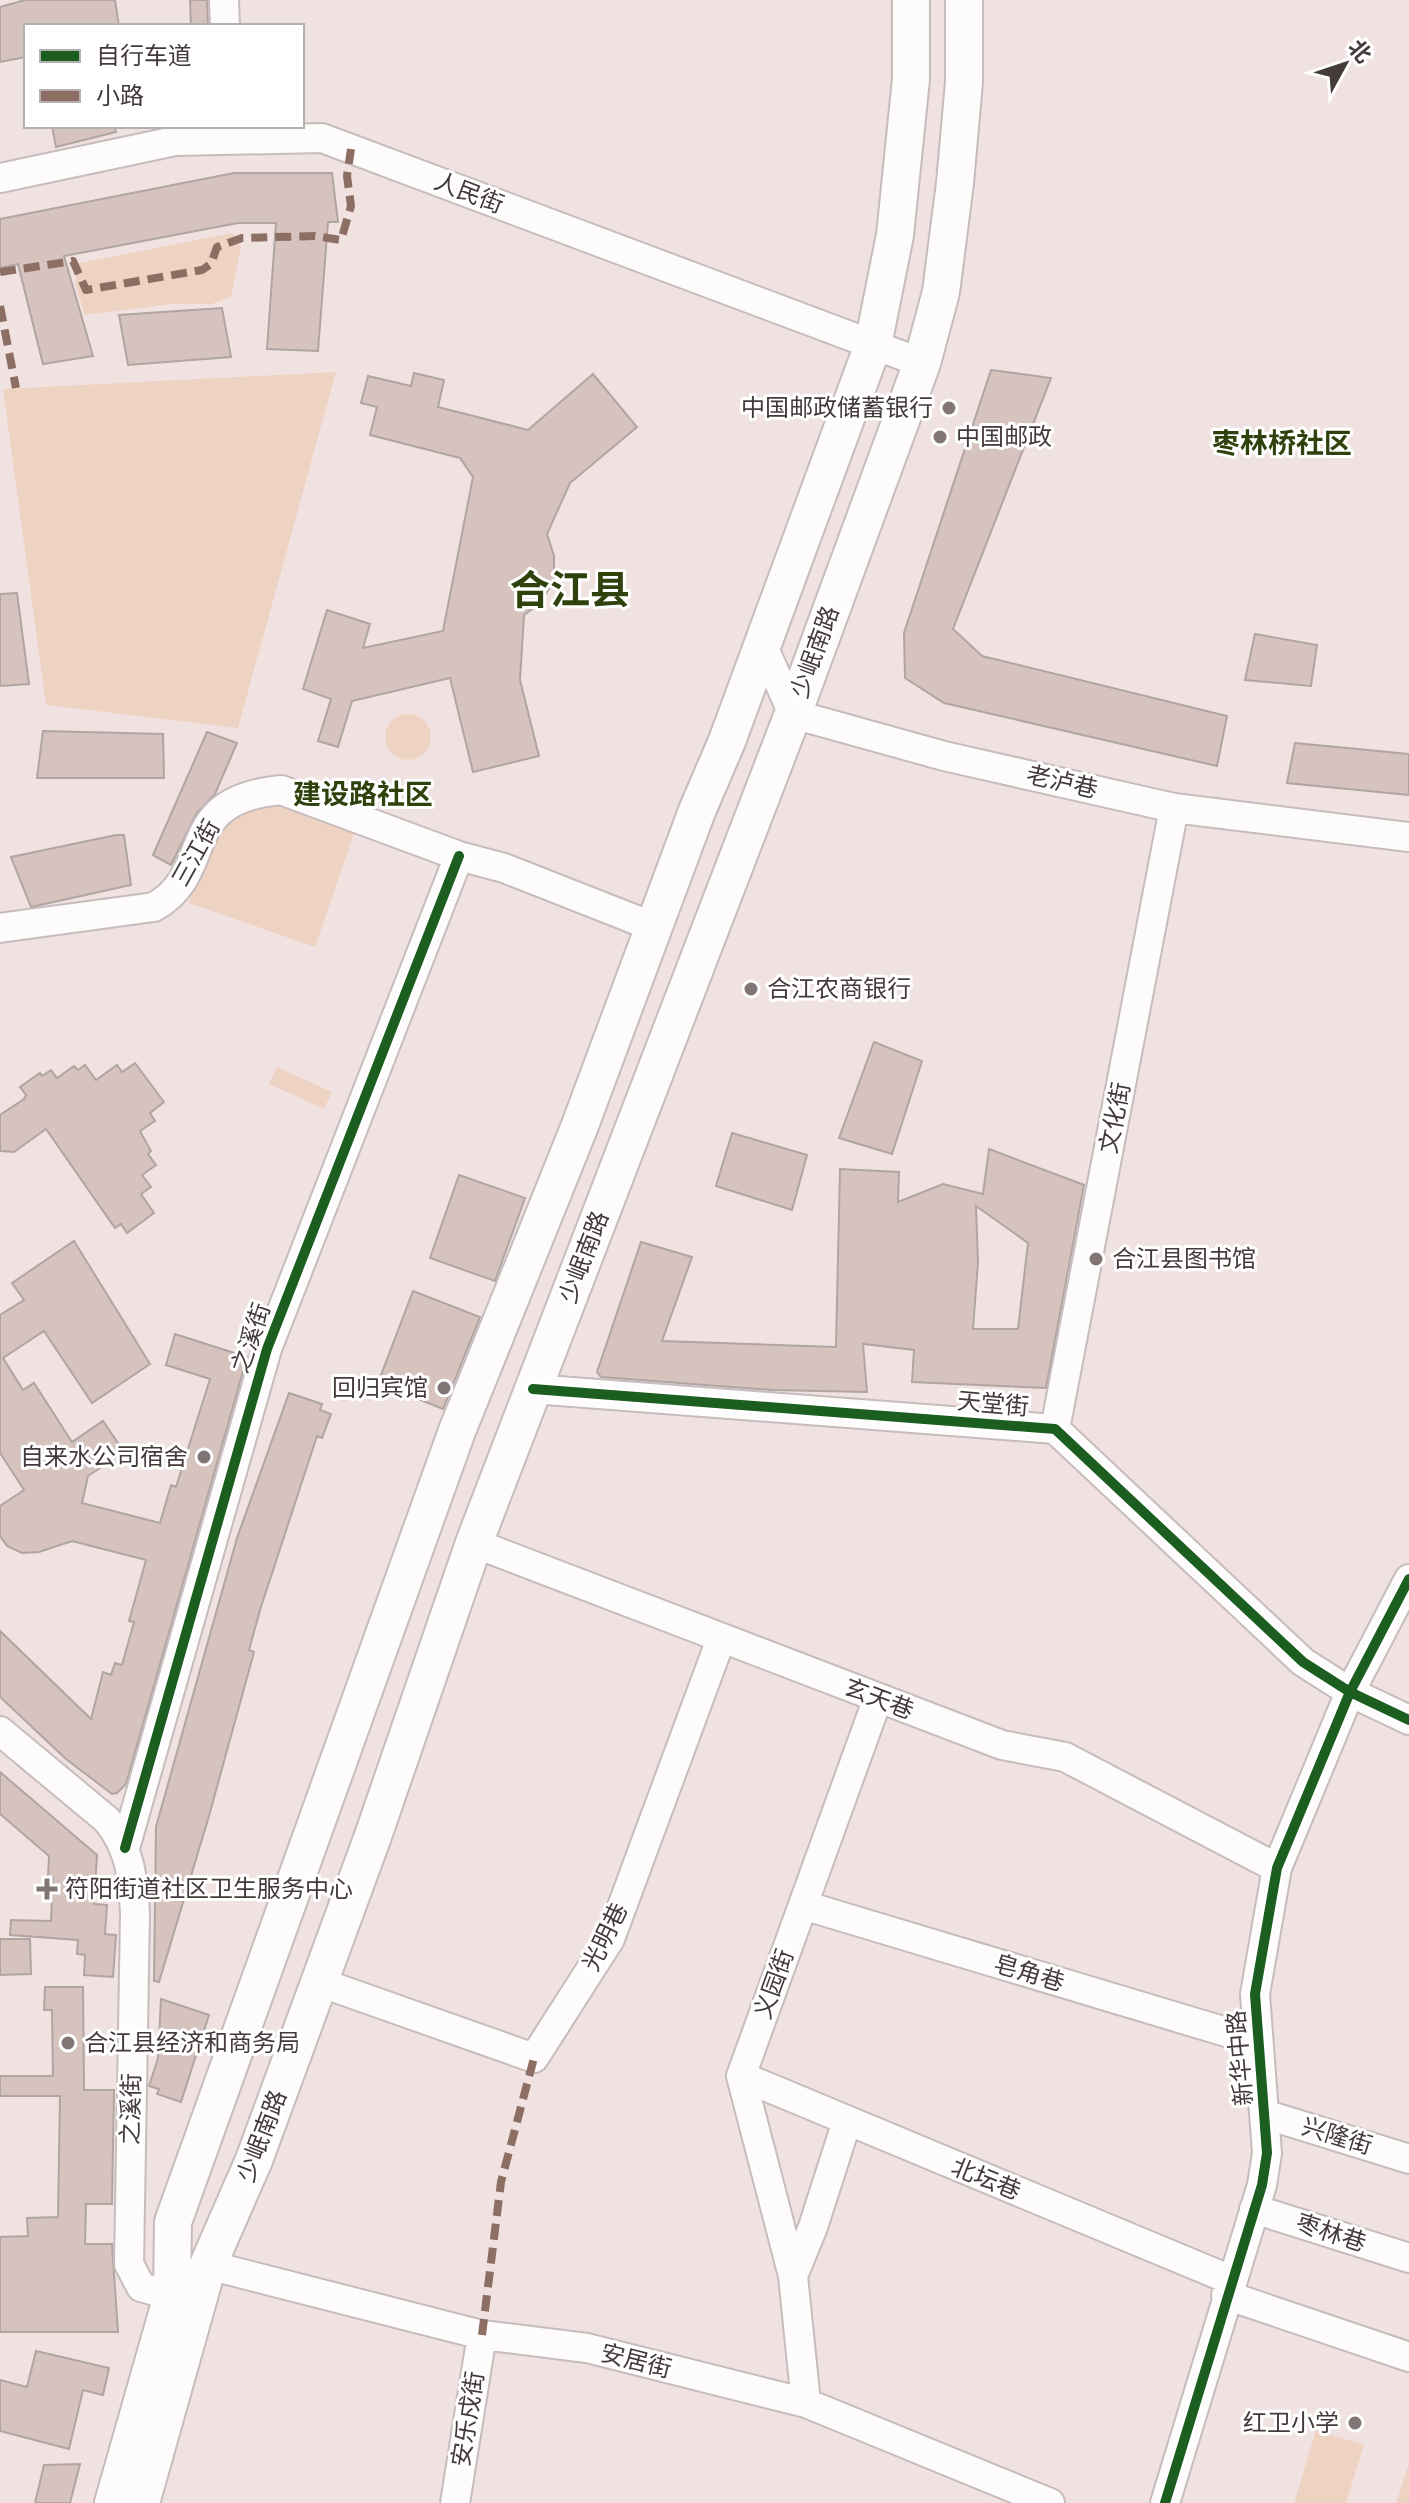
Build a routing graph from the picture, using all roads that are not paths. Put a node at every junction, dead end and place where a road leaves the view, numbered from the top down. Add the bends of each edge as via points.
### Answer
1 (224, 0) edge
2 (911, 0) edge
3 (964, 0) edge
4 (225, 24) edge
5 (300, 128) edge
6 (184, 133) edge
7 (322, 138) junction
8 (0, 178) edge
9 (873, 345) junction
10 (922, 363) junction
11 (763, 646) junction
12 (793, 714) junction
13 (1174, 808) junction
14 (697, 811) junction
15 (747, 834) junction
16 (1409, 837) edge
17 (459, 856) junction
18 (654, 927) junction
19 (0, 928) edge
20 (533, 1389) junction
21 (1055, 1429) junction
22 (474, 1543) junction
23 (1409, 1579) edge
24 (721, 1639) junction
25 (1350, 1692) junction
26 (878, 1698) junction
27 (1409, 1720) edge
28 (0, 1731) edge
29 (348, 1735) junction
30 (401, 1754) junction
31 (125, 1848) junction
32 (1277, 1868) junction
33 (803, 1905) junction
34 (319, 1982) junction
35 (1256, 2041) junction
36 (741, 2076) junction
37 (1264, 2114) junction
38 (847, 2121) junction
39 (1409, 2159) edge
40 (1254, 2209) junction
41 (1409, 2258) edge
42 (208, 2265) junction
43 (793, 2276) junction
44 (1228, 2288) junction
45 (172, 2296) junction
46 (482, 2335) junction
47 (1409, 2357) edge
48 (806, 2403) junction
49 (113, 2503) edge
50 (141, 2503) edge
51 (455, 2503) edge
52 (1050, 2503) edge
53 (1165, 2503) edge

1 - 4 street
2 - 9 main road via 911,79 895,235
3 - 10 main road, 少岷南路 via 964,82 955,183 941,292
5 - 7 street
6 - 7 street, 人民街
6 - 8 street, 人民街
7 - 9 street, 人民街
9 - 10 street, 人民街
9 - 11 main road
10 - 12 main road, 少岷南路
11 - 12 street
11 - 14 main road
12 - 13 street, 老泸巷 via 944,756
12 - 15 main road, 少岷南路
13 - 16 street, 老泸巷
13 - 21 street, 文化街
14 - 15 main road via 728,808 744,823
14 - 18 main road
15 - 20 main road, 少岷南路
17 - 18 street, 三江街 via 504,868
17 - 19 street, 三江街 via 281,790 256,792 226,803 213,817 180,884 154,907
17 - 31 street, 之溪街 via 267,1349
18 - 29 main road via 457,1431
20 - 21 street, 天堂街
20 - 22 main road, 少岷南路
21 - 25 street, 天堂街 via 1303,1662
22 - 24 street, 玄天巷
22 - 30 main road, 少岷南路
23 - 25 street, 新华中路
24 - 26 street, 玄天巷
24 - 34 street, 光明巷 via 610,1939 534,2058
25 - 27 street, 天堂街
25 - 32 street, 新华中路
26 - 32 street, 玄天巷 via 1002,1745 1065,1757
26 - 33 street, 义园街
28 - 31 street, 之溪街 via 107,1820
29 - 30 main road via 371,1759 391,1760
29 - 45 main road via 173,2222
30 - 34 main road, 少岷南路
31 - 45 street, 之溪街 via 135,1913 130,2270 141,2287
32 - 35 street, 新华中路 via 1255,1994
33 - 35 street, 皂角巷
33 - 36 street, 义园街
34 - 42 main road, 少岷南路 via 254,2160
35 - 37 street, 新华中路
36 - 38 street, 北坛巷
36 - 43 street
37 - 39 street, 兴隆街
37 - 40 street, 新华中路 via 1267,2153
38 - 43 street
38 - 44 street, 北坛巷
40 - 41 street, 枣林巷
40 - 44 street, 新华中路
42 - 46 street, 安居街
42 - 50 main road, 少岷南路
43 - 48 street
44 - 47 street, 北坛巷
44 - 53 street, 新华中路
45 - 49 main road
46 - 48 street, 安居街 via 587,2348
46 - 51 street, 安乐戍街
48 - 52 street, 安居街

